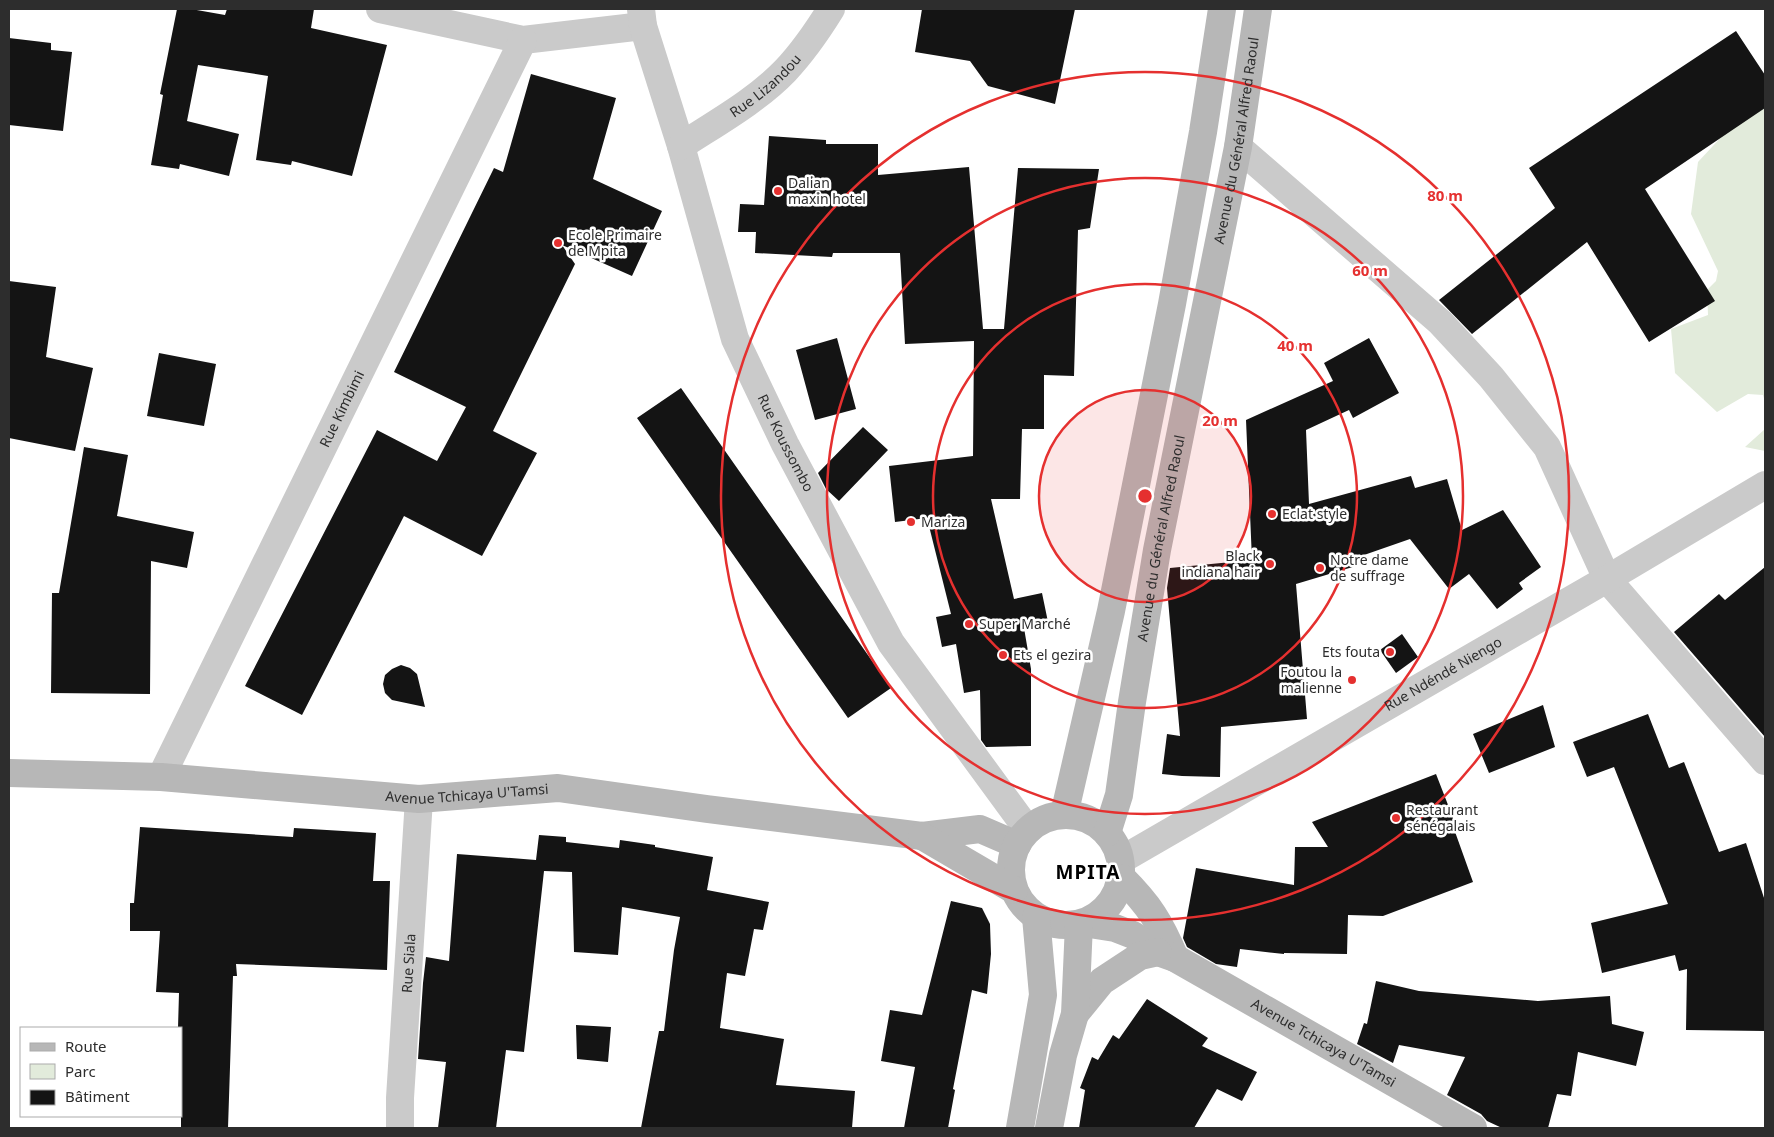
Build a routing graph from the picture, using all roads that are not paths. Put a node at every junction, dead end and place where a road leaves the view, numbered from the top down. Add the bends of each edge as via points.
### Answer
1 (380, 9) edge
2 (831, 9) edge
3 (1222, 9) edge
4 (1258, 9) edge
5 (642, 17) edge
6 (523, 40) junction
7 (682, 146) junction
8 (1238, 147) junction
9 (1765, 485) edge
10 (1607, 579) junction
11 (1765, 761) edge
12 (9, 773) edge
13 (161, 777) junction
14 (419, 799) junction
15 (1064, 815) junction
16 (1107, 833) junction
17 (922, 836) junction
18 (1022, 838) junction
19 (1121, 869) junction
20 (1014, 890) junction
21 (1036, 917) junction
22 (1081, 924) junction
23 (1166, 955) junction
24 (1075, 1014) junction
25 (400, 1128) edge
26 (1020, 1128) edge
27 (1050, 1128) edge
28 (1473, 1128) edge

1 - 6 street
2 - 7 street, Rue Lizandou via 784,71 744,105
3 - 15 street via 1170,313 1111,611
4 - 8 street, Avenue du Général Alfred Raoul
5 - 6 street
5 - 7 street, Rue Koussombo
6 - 13 street, Rue Kimbimi
7 - 18 street, Rue Koussombo via 735,340 785,444 891,643
8 - 10 street via 1440,322 1491,376 1546,447
8 - 16 street, Avenue du Général Alfred Raoul via 1157,550 1119,795
9 - 10 street, Rue Ndéndé Niengo
10 - 11 street
10 - 19 street, Rue Ndéndé Niengo
12 - 13 street, Avenue Tchicaya U'Tamsi
13 - 14 street, Avenue Tchicaya U'Tamsi
14 - 17 street, Avenue Tchicaya U'Tamsi via 558,788
14 - 25 street, Rue Siala
15 - 16 street via 1095,823
15 - 18 street via 1045,820
16 - 19 street via 1116,845
17 - 18 street via 980,829
17 - 20 street
18 - 20 street via 1010,867
19 - 22 street via 1109,906
19 - 23 street via 1163,930
20 - 21 street via 1022,905
21 - 22 street via 1057,925
21 - 26 street via 1043,995
22 - 23 street, Avenue Tchicaya U'Tamsi via 1133,934
22 - 24 street
23 - 24 street via 1140,956 1102,981
23 - 28 street, Avenue Tchicaya U'Tamsi
24 - 27 street

